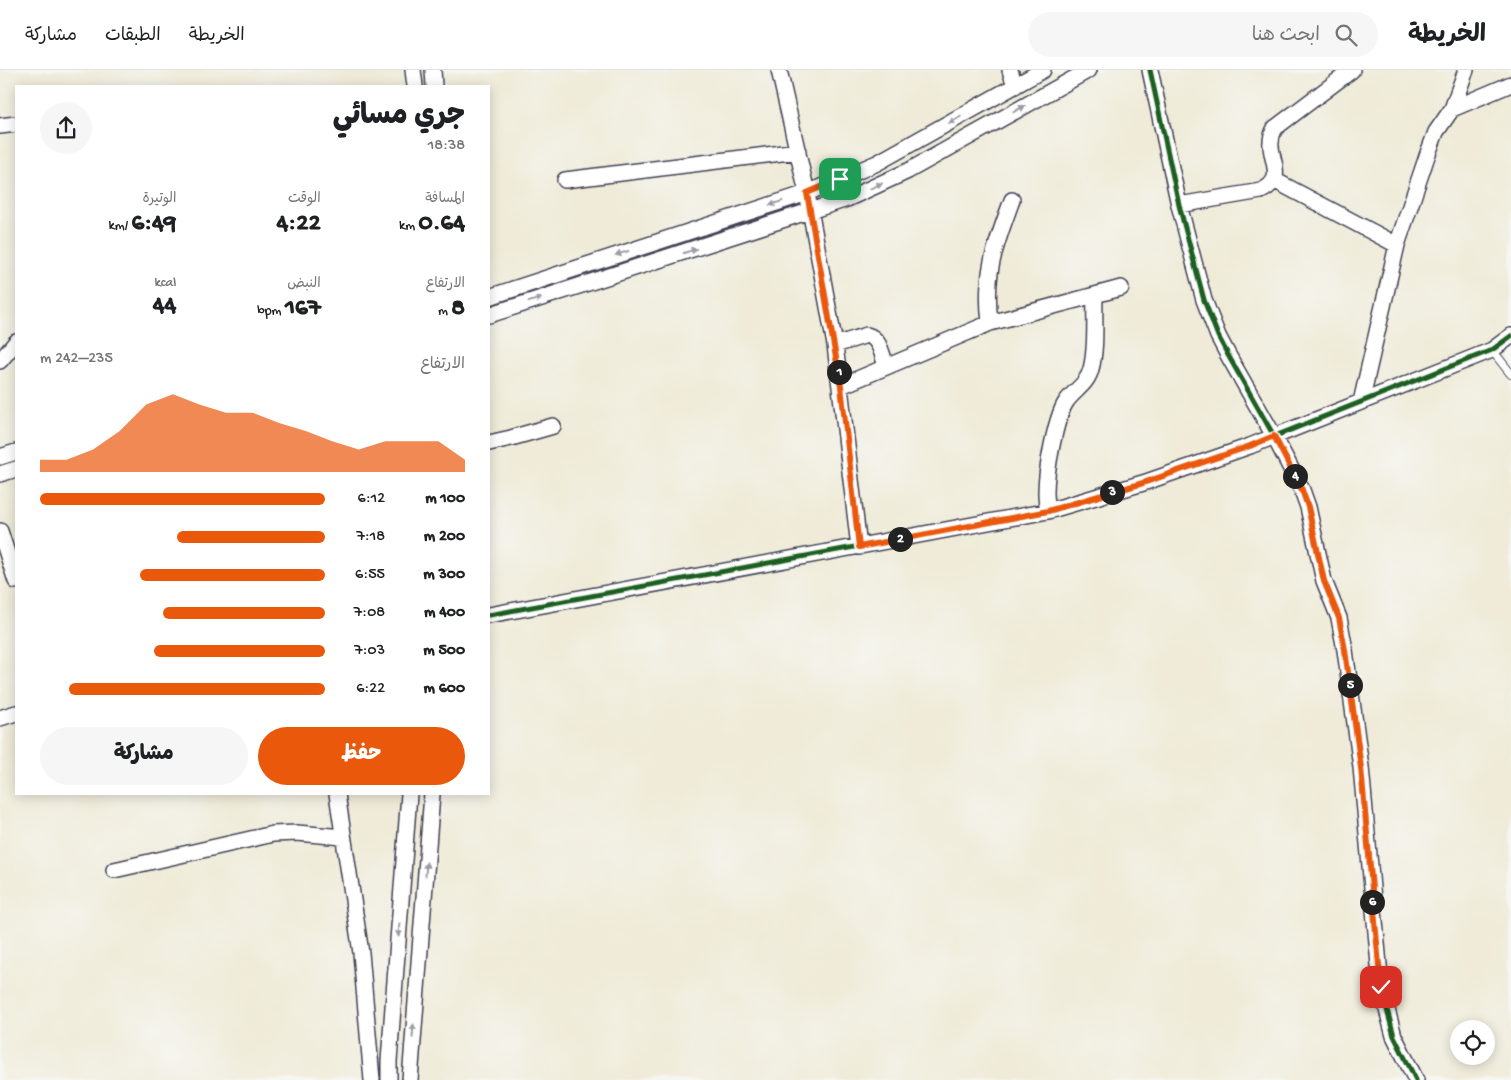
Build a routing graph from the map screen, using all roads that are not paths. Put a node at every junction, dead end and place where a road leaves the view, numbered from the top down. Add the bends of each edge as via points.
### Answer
1 (413, 70) edge
2 (433, 70) edge
3 (779, 70) edge
4 (1010, 70) edge
5 (1043, 70) edge
6 (1089, 70) edge
7 (1150, 70) edge
8 (1352, 70) edge
9 (1466, 70) edge
10 (1511, 84) edge
11 (415, 85) edge
12 (434, 85) edge
13 (1015, 86) junction
14 (1452, 109) junction
15 (15, 124) edge
16 (0, 126) edge
17 (798, 151) junction
18 (565, 180) dead end
19 (1274, 180) junction
20 (807, 193) junction
21 (1012, 200) dead end
22 (1179, 205) junction
23 (810, 212) junction
24 (1397, 245) junction
25 (1121, 288) dead end
26 (1095, 296) junction
27 (490, 297) edge
28 (490, 315) edge
29 (990, 324) junction
30 (1511, 336) edge
31 (15, 343) edge
32 (834, 345) junction
33 (1492, 350) junction
34 (0, 361) edge
35 (886, 366) junction
36 (1511, 374) edge
37 (841, 386) junction
38 (1361, 402) junction
39 (553, 426) dead end
40 (1274, 436) junction
41 (490, 443) edge
42 (15, 452) edge
43 (0, 457) edge
44 (15, 469) edge
45 (0, 474) edge
46 (1048, 511) junction
47 (0, 531) edge
48 (859, 547) junction
49 (15, 578) edge
50 (490, 615) edge
51 (15, 713) edge
52 (0, 718) edge
53 (336, 795) edge
54 (410, 795) edge
55 (432, 795) edge
56 (343, 837) junction
57 (114, 870) dead end
58 (372, 1080) edge
59 (389, 1080) edge
60 (410, 1080) edge
61 (1416, 1080) edge

1 - 11 street
2 - 12 street
3 - 17 street
4 - 13 street
5 - 13 street
23 -> 6 street via 908,171
7 - 22 street
8 - 19 street via 1275,128 1270,144 1276,169
9 - 14 street
10 - 14 street
13 -> 20 street via 876,163
14 - 24 street via 1436,132
15 - 16 street
17 - 18 street
17 - 20 street
19 - 22 street via 1261,191
19 - 24 street
20 - 23 street
20 -> 27 street
21 - 29 street via 988,276
22 - 40 street via 1204,300 1218,336
28 -> 23 street
23 - 32 street
24 - 38 street
25 - 26 street
26 - 29 street
26 - 46 street via 1091,370 1083,386 1065,404 1060,418 1047,475
29 - 35 street
30 - 33 street
31 - 34 street
32 - 35 street via 872,336
32 - 37 street
33 - 36 lane
33 - 38 street
35 - 37 street
37 - 48 street
38 - 40 street
39 - 41 street
40 - 46 street via 1143,483
40 - 61 street via 1302,490 1324,581 1339,618 1361,768 1381,987 1394,1036
42 - 43 street
44 - 45 street
46 - 48 street
47 - 49 street
48 - 50 street
51 - 52 street
53 - 56 street
54 -> 59 street
60 -> 55 street
56 - 57 street via 274,834
56 - 58 street via 366,994

